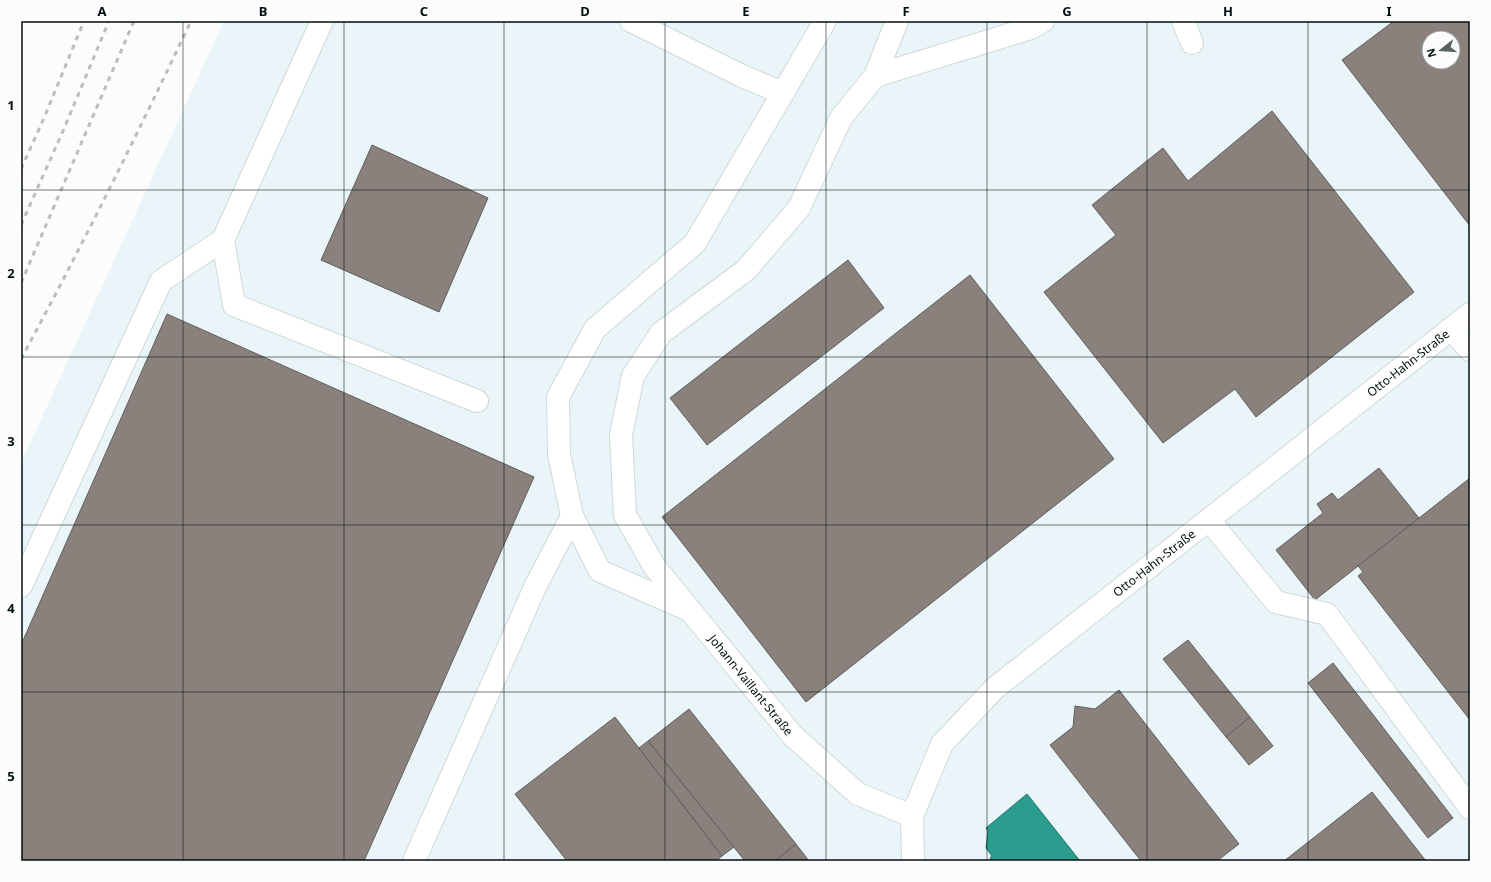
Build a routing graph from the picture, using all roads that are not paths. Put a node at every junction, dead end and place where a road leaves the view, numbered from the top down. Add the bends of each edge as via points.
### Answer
1 (322, 21) edge
2 (631, 21) edge
3 (825, 21) edge
4 (897, 21) edge
5 (1042, 21) edge
6 (1183, 21) edge
7 (1192, 43) dead end
8 (875, 76) junction
9 (783, 93) junction
10 (223, 240) junction
11 (1470, 314) edge
12 (1451, 329) junction
13 (1470, 350) edge
14 (477, 401) dead end
15 (572, 516) junction
16 (1209, 520) junction
17 (21, 586) edge
18 (690, 610) junction
19 (1470, 808) edge
20 (912, 816) junction
21 (414, 861) edge
22 (913, 861) edge

1 - 10 street
2 - 9 street via 742,76
3 - 9 street
4 - 8 street
5 - 8 street via 1031,28
6 - 7 street
8 - 18 street, Johann-Vaillant-Straße via 841,118 799,208 746,270 660,333 633,376 621,435 626,515 654,566
9 - 15 street via 695,243 595,329 558,397 558,454
10 - 14 street via 234,305
10 - 17 street via 161,281
11 - 12 street, Otto-Hahn-Straße
12 - 13 street
12 - 16 street, Otto-Hahn-Straße
15 - 18 street via 600,571
15 - 21 street via 536,585
16 - 19 street via 1276,602 1327,614
16 - 20 street, Otto-Hahn-Straße via 996,688 942,744
18 - 20 street, Johann-Vaillant-Straße via 792,736 858,794
20 - 22 street, Otto-Hahn-Straße

